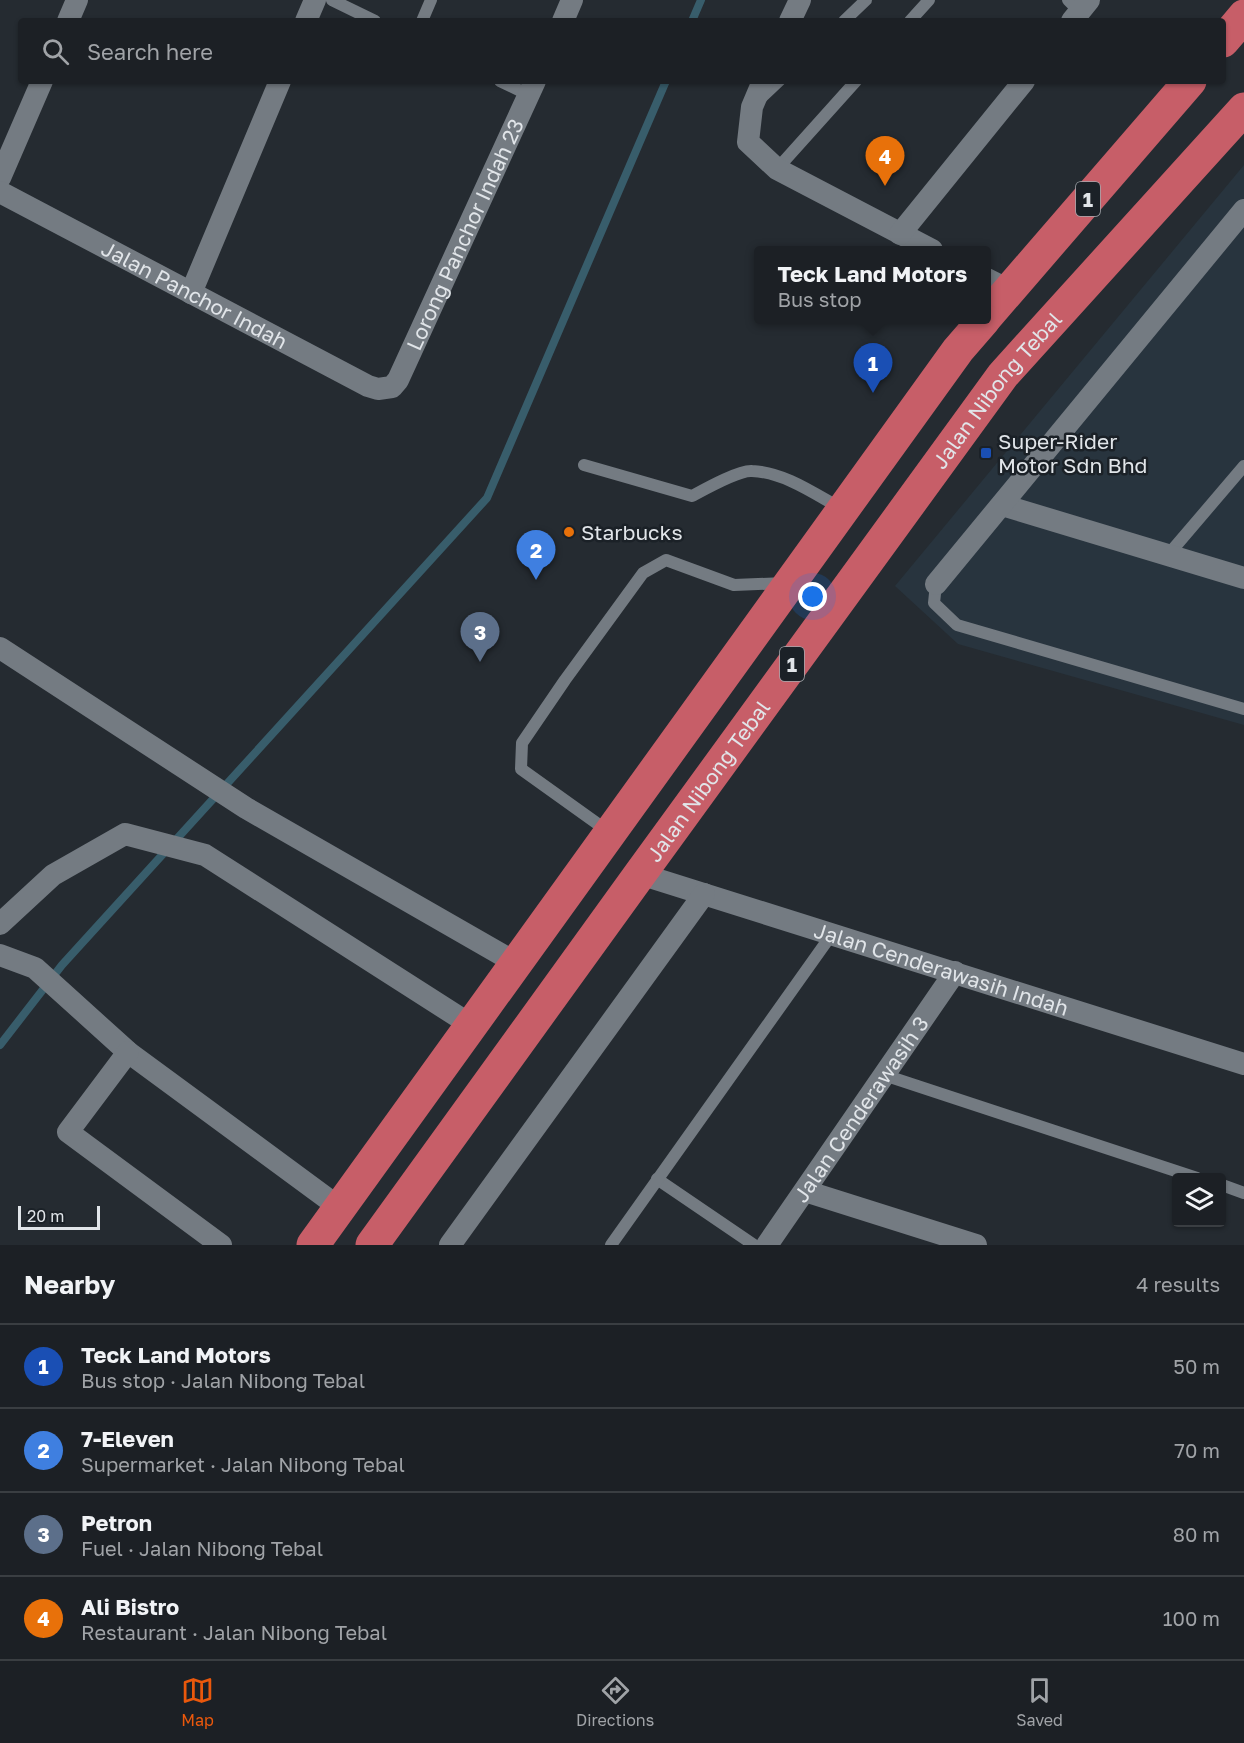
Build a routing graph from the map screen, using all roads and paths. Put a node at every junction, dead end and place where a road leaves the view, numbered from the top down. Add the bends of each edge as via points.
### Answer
1 (77, 0) edge
2 (315, 0) edge
3 (332, 0) edge
4 (431, 0) edge
5 (573, 0) edge
6 (800, 0) edge
7 (866, 0) edge
8 (929, 0) edge
9 (1244, 16) edge
10 (69, 18) edge
11 (307, 18) edge
12 (369, 18) edge
13 (423, 18) edge
14 (564, 18) edge
15 (791, 18) edge
16 (847, 18) edge
17 (913, 18) edge
18 (1226, 37) edge
19 (41, 84) edge
20 (279, 84) edge
21 (514, 84) edge
22 (762, 84) edge
23 (776, 84) edge
24 (853, 84) edge
25 (1022, 84) edge
26 (1187, 84) edge
27 (532, 88) edge
28 (752, 107) junction
29 (1244, 109) edge
30 (777, 170) junction
31 (0, 178) edge
32 (0, 192) edge
33 (1244, 210) edge
34 (900, 234) junction
35 (924, 246) edge
36 (998, 284) edge
37 (191, 293) junction
38 (991, 304) edge
39 (981, 324) edge
40 (392, 387) joint
41 (584, 465) dead end
42 (1244, 466) edge
43 (1002, 505) junction
44 (843, 509) junction
45 (1168, 555) junction
46 (1244, 578) edge
47 (790, 582) junction
48 (936, 584) joint
49 (0, 648) edge
50 (1244, 709) edge
51 (610, 833) junction
52 (640, 874) junction
53 (704, 894) junction
54 (0, 924) edge
55 (831, 934) junction
56 (0, 955) edge
57 (516, 963) junction
58 (955, 972) junction
59 (471, 1025) junction
60 (128, 1053) junction
61 (1244, 1064) edge
62 (884, 1076) junction
63 (1182, 1173) edge
64 (657, 1179) junction
65 (1226, 1187) edge
66 (805, 1191) junction
67 (1244, 1193) edge
68 (340, 1208) junction
69 (221, 1245) edge
70 (313, 1245) edge
71 (372, 1245) edge
72 (450, 1245) edge
73 (611, 1245) edge
74 (754, 1245) edge
75 (767, 1245) edge
76 (976, 1245) edge

1 - 10 street
2 - 11 street
3 - 12 lane
4 - 13 lane
5 - 14 street
6 - 15 street
7 - 16 lane
8 - 17 lane
9 - 18 highway
19 - 31 street
20 - 37 street
21 - 27 lane
22 - 28 street
23 - 28 lane
24 - 30 lane
25 - 34 street
26 - 36 highway, 1
27 - 40 street, Lorong Panchor Indah 23
28 - 30 street via 748,142
29 - 52 highway, Jalan Nibong Tebal / 1 via 1003,375
30 - 34 street
32 - 37 street, Jalan Panchor Indah
33 - 43 street
34 - 35 street
36 - 38 highway, 1
37 - 40 street, Jalan Panchor Indah via 368,386
39 - 44 highway, 1
41 - 44 lane via 692,496 750,470 782,477
42 - 45 lane
43 - 45 street
43 - 48 street
44 - 47 highway, 1
45 - 46 street
47 - 51 highway, 1
47 - 51 lane via 734,585 666,560 643,573 597,635 522,743 521,769
48 - 50 lane via 934,603 957,625
49 - 57 street via 246,808
51 - 57 highway, 1
52 - 53 street, Jalan Cenderawasih Indah
52 - 71 highway, Jalan Nibong Tebal / 1
53 - 55 street, Jalan Cenderawasih Indah
53 - 72 street
54 - 59 street via 53,875 125,834 153,840 205,855
55 - 58 street, Jalan Cenderawasih Indah
55 - 64 lane
56 - 60 street via 35,968
57 - 59 highway, 1
58 - 61 street, Jalan Cenderawasih Indah
58 - 62 street, Jalan Cenderawasih 3
59 - 68 highway, 1
60 - 68 street
60 - 69 street via 68,1132
62 - 63 lane
62 - 66 street, Jalan Cenderawasih 3
64 - 73 lane
64 - 74 lane
65 - 67 lane
66 - 75 street, Jalan Cenderawasih 3
66 - 76 street
68 - 70 highway, 1

